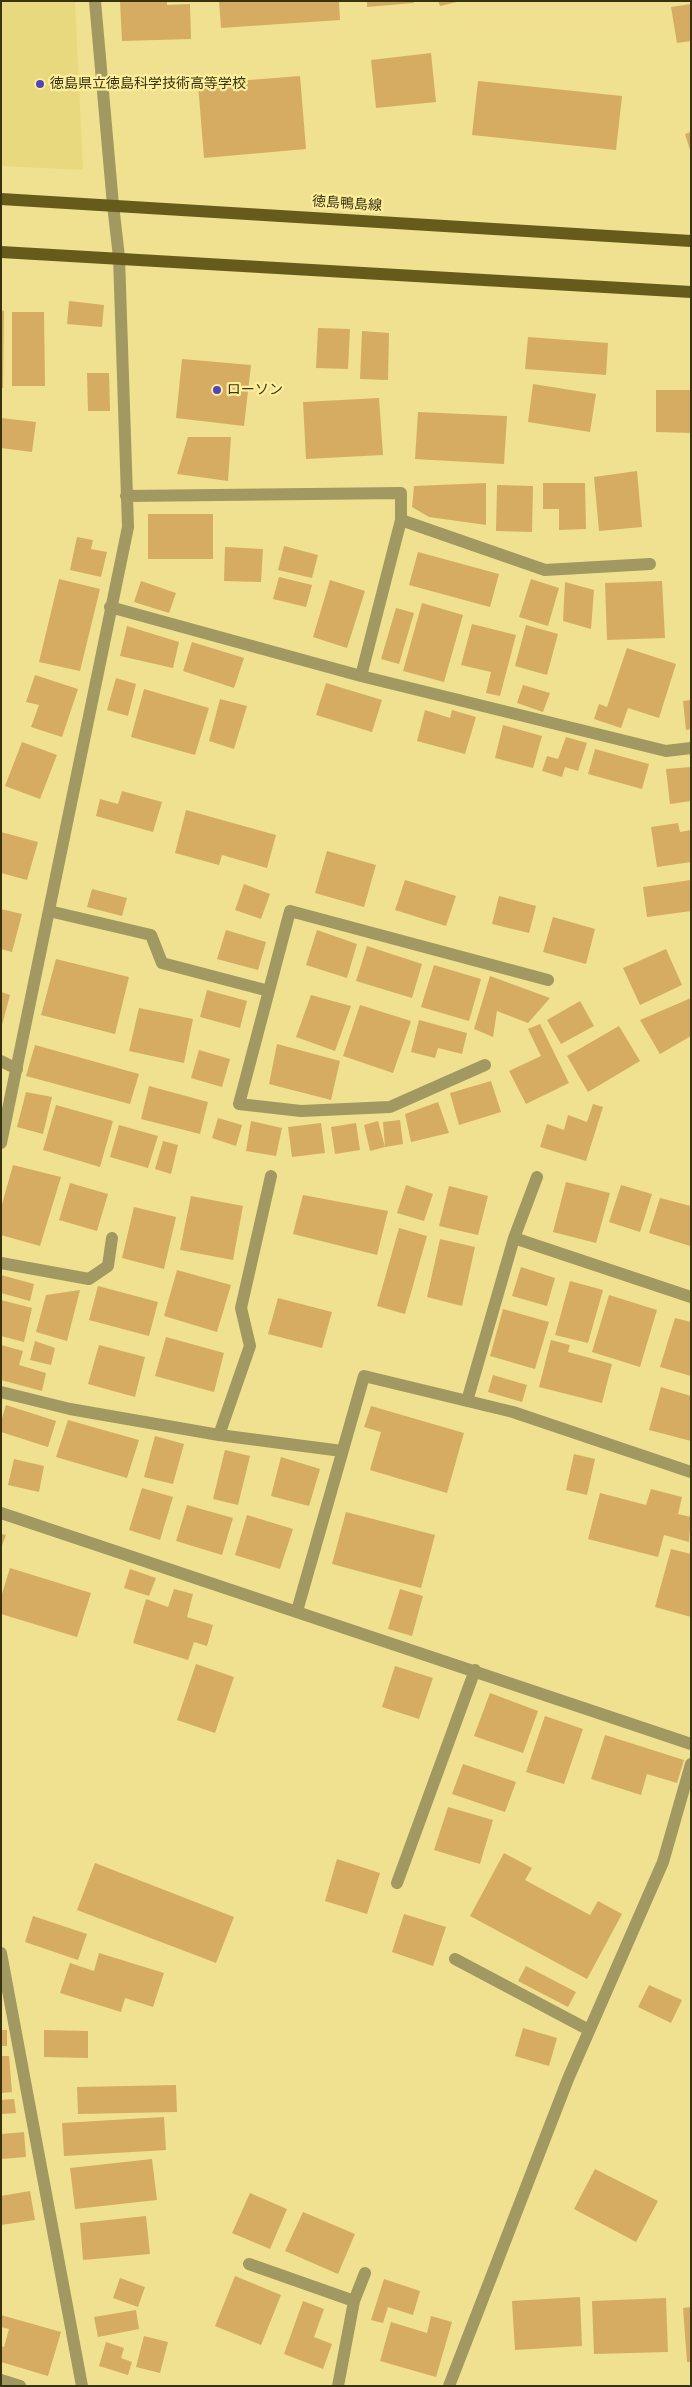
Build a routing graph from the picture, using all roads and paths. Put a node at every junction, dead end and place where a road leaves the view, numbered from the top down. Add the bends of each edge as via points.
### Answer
1 (95, 1) edge
2 (1, 199) edge
3 (113, 205) junction
4 (691, 241) edge
5 (1, 252) edge
6 (119, 258) junction
7 (691, 292) edge
8 (126, 496) junction
9 (401, 520) junction
10 (650, 564) dead end
11 (110, 607) junction
12 (361, 676) junction
13 (691, 748) edge
14 (49, 911) junction
15 (548, 980) dead end
16 (269, 991) junction
17 (1, 1061) edge
18 (485, 1065) dead end
19 (17, 1068) junction
20 (1, 1142) edge
21 (272, 1176) dead end
22 (537, 1177) dead end
23 (112, 1238) dead end
24 (514, 1238) junction
25 (1, 1263) edge
26 (691, 1297) edge
27 (1, 1392) edge
28 (467, 1401) junction
29 (220, 1435) junction
30 (342, 1451) junction
31 (691, 1472) edge
32 (1, 1513) edge
33 (297, 1611) junction
34 (474, 1670) junction
35 (691, 1744) edge
36 (691, 1764) edge
37 (688, 1788) edge
38 (397, 1883) dead end
39 (1, 1953) edge
40 (455, 1959) dead end
41 (6, 2004) edge
42 (590, 2030) junction
43 (249, 2264) dead end
44 (365, 2273) dead end
45 (354, 2301) junction
46 (1, 2380) edge
47 (20, 2386) edge
48 (82, 2386) edge
49 (338, 2386) edge
50 (449, 2386) edge

1 - 3 street
2 - 3 main road, 徳島鴨島線
3 - 4 main road, 徳島鴨島線
3 - 6 street
5 - 6 main road
6 - 7 main road
6 - 8 street
8 - 9 street via 401,493
8 - 11 street via 128,527
9 - 10 street via 546,570
9 - 12 street
11 - 12 street
11 - 14 street
12 - 13 street via 666,751
14 - 16 street via 151,935 162,962
14 - 19 street
15 - 16 street via 290,910
16 - 18 street via 239,1104 301,1111 390,1107
17 - 19 street
19 - 20 street
21 - 29 street via 241,1308 250,1346
22 - 24 street
23 - 25 street via 108,1266 89,1279
24 - 26 street
24 - 28 street
27 - 29 street via 70,1409
28 - 30 street via 364,1376
28 - 31 street via 513,1412
29 - 30 street
30 - 33 street
32 - 33 street
33 - 34 street
34 - 35 street
34 - 38 street
36 - 37 street
37 - 42 street via 663,1862
39 - 41 street
40 - 42 street
41 - 48 street
42 - 50 street
43 - 45 street
44 - 45 street
45 - 49 street
46 - 47 street

